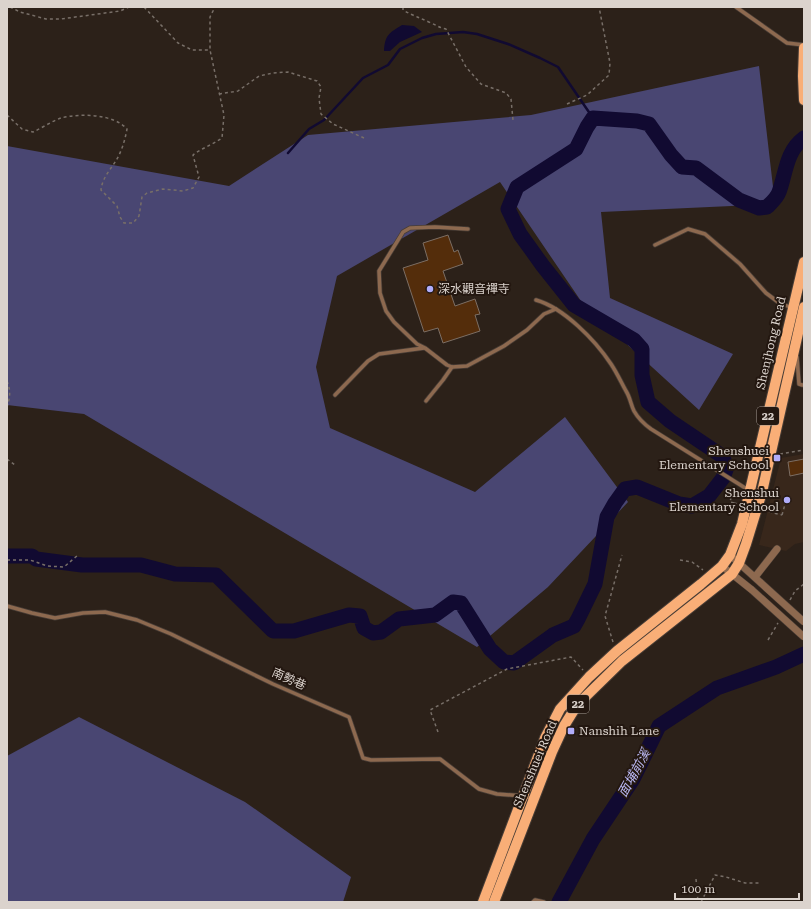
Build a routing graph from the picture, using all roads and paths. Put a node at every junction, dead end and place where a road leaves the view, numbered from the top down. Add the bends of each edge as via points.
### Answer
1 (10, 7) edge
2 (129, 7) edge
3 (144, 7) edge
4 (215, 7) edge
5 (403, 7) edge
6 (599, 7) edge
7 (736, 7) edge
8 (741, 9) edge
9 (804, 46) edge
10 (210, 50) junction
11 (219, 94) junction
12 (804, 100) edge
13 (567, 104) dead end
14 (7, 115) edge
15 (513, 120) dead end
16 (364, 138) dead end
17 (468, 229) dead end
18 (655, 245) dead end
19 (804, 262) edge
20 (536, 300) dead end
21 (556, 309) junction
22 (800, 309) edge
23 (796, 342) junction
24 (425, 348) junction
25 (452, 367) junction
26 (7, 381) edge
27 (804, 385) edge
28 (335, 395) dead end
29 (426, 401) dead end
30 (7, 407) edge
31 (804, 450) edge
32 (770, 455) junction
33 (7, 460) edge
34 (15, 465) dead end
35 (750, 491) junction
36 (762, 492) junction
37 (740, 496) dead end
38 (787, 496) dead end
39 (777, 549) dead end
40 (78, 555) dead end
41 (622, 555) dead end
42 (730, 555) junction
43 (7, 560) edge
44 (680, 560) dead end
45 (739, 563) junction
46 (722, 566) junction
47 (732, 574) junction
48 (710, 576) junction
49 (755, 577) junction
50 (7, 606) edge
51 (804, 622) edge
52 (804, 637) edge
53 (616, 651) junction
54 (589, 677) junction
55 (438, 732) dead end
56 (529, 797) junction
57 (696, 879) dead end
58 (760, 883) dead end
59 (483, 902) edge
60 (494, 902) edge
61 (532, 902) edge
62 (544, 902) edge
63 (700, 902) edge

1 - 2 path via 46,19 61,19 120,12
3 - 10 path via 178,44 192,50
4 - 10 path via 210,17
5 - 15 path via 403,10 414,17 446,29 466,67 481,84 506,93 511,99
6 - 13 path via 610,62 609,75 587,95
7 - 8 lane
8 - 9 lane via 787,43
9 - 12 main road
10 - 11 path
11 - 14 path via 224,115 222,138 193,154 199,178 193,188 183,191 163,189 147,193 142,197 139,216 133,223 124,222 117,206 101,190 101,183 118,158 125,139 127,129 122,123 81,115 60,118 33,132 22,129
11 - 16 path via 238,91 259,76 288,72 317,81 321,87 321,114 333,124
17 - 24 lane via 410,228 403,232 378,271 380,293 386,311 416,344
18 - 22 lane via 688,229 705,234 740,264 766,293 778,302
19 - 22 main road, Shenjhong Road / 22
20 - 21 lane via 546,302
21 - 25 lane via 544,314 504,346 467,366
21 - 35 lane via 595,343 612,365 642,422
22 - 23 main road, Shenjhong Road / 22
22 - 35 main road, Shenjhong Road / 22
23 - 27 lane via 799,384
23 - 32 main road, Shenjhong Road / 22
24 - 25 lane via 447,366
24 - 28 lane via 379,354 368,361
25 - 29 lane
26 - 30 path via 10,389
31 - 32 path
32 - 36 main road, Shenjhong Road / 22
33 - 34 path
35 - 36 lane
35 - 42 main road, Shenjhong Road / 22 via 742,524
36 - 45 main road, Shenjhong Road / 22
37 - 38 path, bridge via 732,494 730,502 782,515
39 - 49 street
40 - 43 path via 64,567 47,566 30,560
41 - 53 path via 605,616
42 - 45 street
42 - 46 main road, Shenjhong Road / 22
44 - 48 path via 692,562
45 - 47 main road, Shenshuei Road / 22
45 - 49 street
46 - 47 street
46 - 48 main road, Shenshuei Road / 22
47 - 52 street, bridge
47 - 56 main road, Shenshuei Road / 22 via 622,661 577,705
48 - 53 main road, Shenshuei Road / 22
49 - 51 street, bridge
50 - 56 lane, 南勢巷 via 55,618 105,612 137,620 349,717 363,758 440,759 479,789 497,794
53 - 54 main road, Shenshuei Road / 22
54 - 55 path via 571,657 507,669 430,710
54 - 56 main road, Shenshuei Road / 22 via 560,709 545,738
56 - 59 main road, Shenshuei Road / 22
56 - 60 main road, Shenshuei Road / 22
57 - 63 path
58 - 63 path via 745,883 715,875
61 - 62 lane

